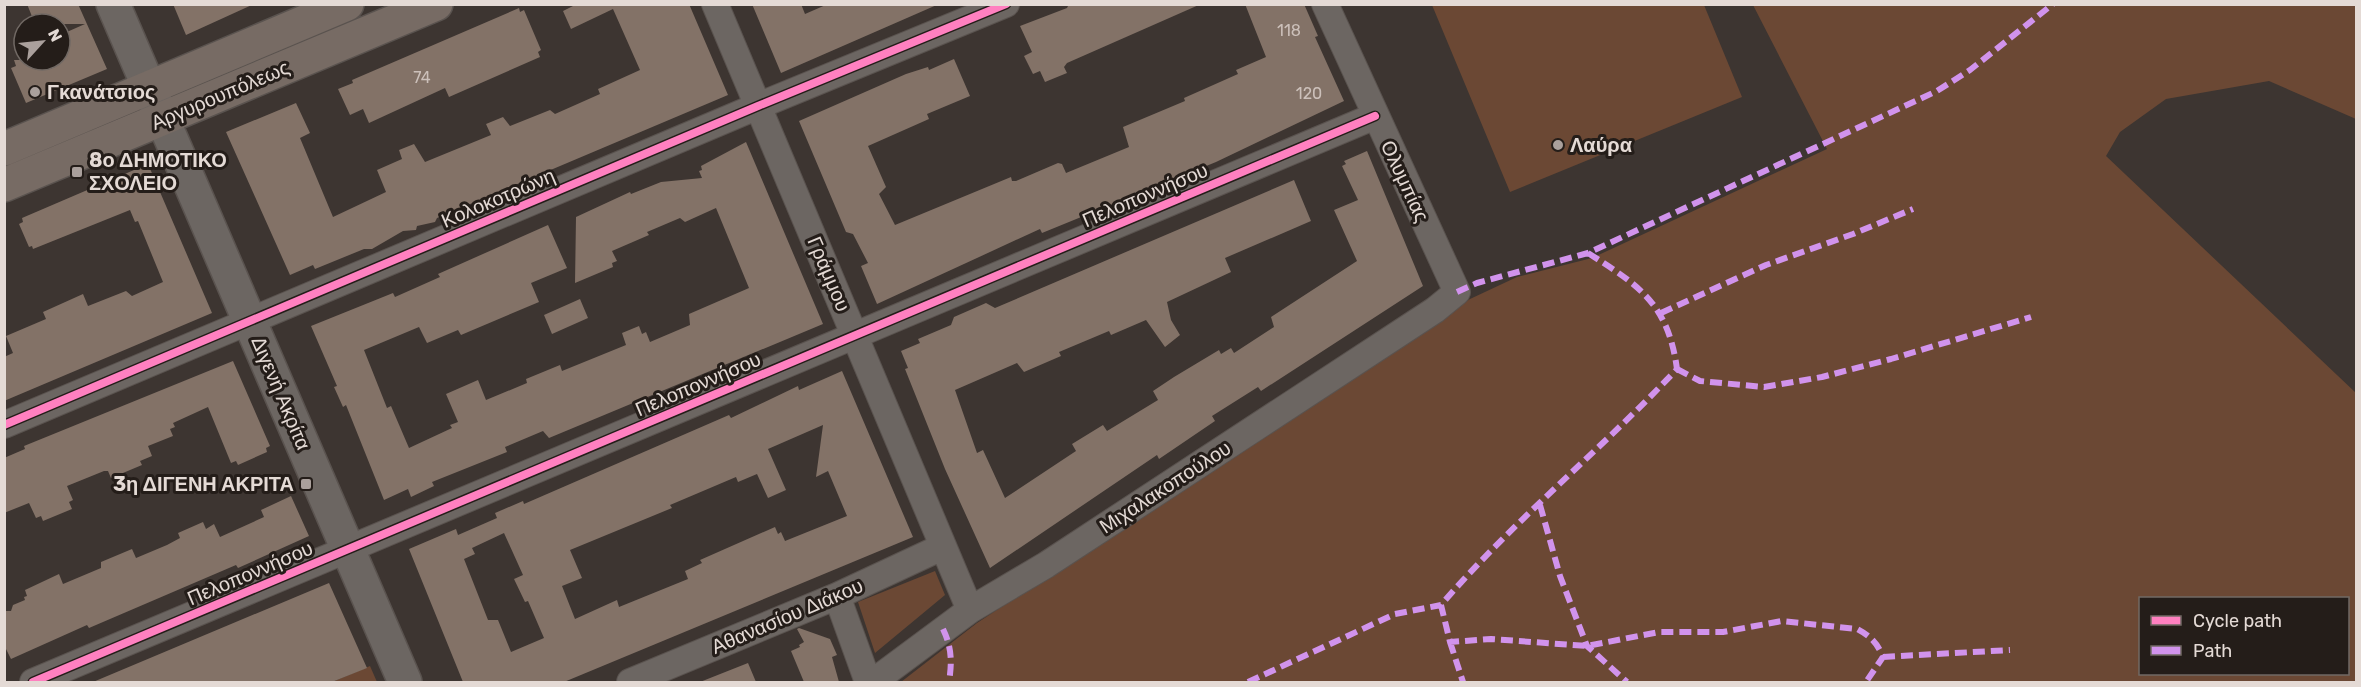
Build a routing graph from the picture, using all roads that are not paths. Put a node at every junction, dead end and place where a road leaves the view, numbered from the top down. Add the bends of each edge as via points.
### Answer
1 (113, 4) edge
2 (135, 4) edge
3 (347, 4) edge
4 (435, 4) edge
5 (715, 4) edge
6 (1006, 4) edge
7 (1325, 4) edge
8 (159, 84) junction
9 (758, 106) junction
10 (172, 115) junction
11 (1375, 116) junction
12 (4, 149) edge
13 (4, 185) edge
14 (1457, 292) joint
15 (258, 318) junction
16 (855, 336) junction
17 (4, 425) edge
18 (357, 546) junction
19 (942, 547) junction
20 (837, 596) junction
21 (970, 610) junction
22 (33, 682) edge
23 (405, 682) edge
24 (427, 682) edge
25 (630, 682) edge
26 (870, 682) edge

1 - 8 street, Διγενή Ακρίτα
2 - 8 street, Διγενή Ακρίτα
3 - 8 main road, Αργυρουπόλεως
4 - 10 main road, Αργυρουπόλεως
5 - 9 street, Γράμμου
6 - 9 street, Κολοκοτρώνη
7 - 11 street, Ολυμπίας
8 - 10 street, Διγενή Ακρίτα
8 - 12 main road, Αργυρουπόλεως
9 - 15 street, Κολοκοτρώνη
9 - 16 street, Γράμμου
10 - 13 main road, Αργυρουπόλεως
10 - 15 street, Διγενή Ακρίτα
11 - 14 street, Ολυμπίας
11 - 16 street, Πελοποννήσου
14 - 21 street, Μιχαλακοπούλου via 1046,565
15 - 17 street, Κολοκοτρώνη
15 - 18 street, Διγενή Ακρίτα
16 - 18 street, Πελοποννήσου
16 - 19 street, Γράμμου
18 - 22 street, Πελοποννήσου
18 - 23 street, Διγενή Ακρίτα
18 - 24 street, Διγενή Ακρίτα
19 - 20 street, Αθανασίου Διάκου
19 - 21 street, Γράμμου
20 - 25 street, Αθανασίου Διάκου
20 - 26 street
21 - 26 street, Μιχαλακοπούλου

